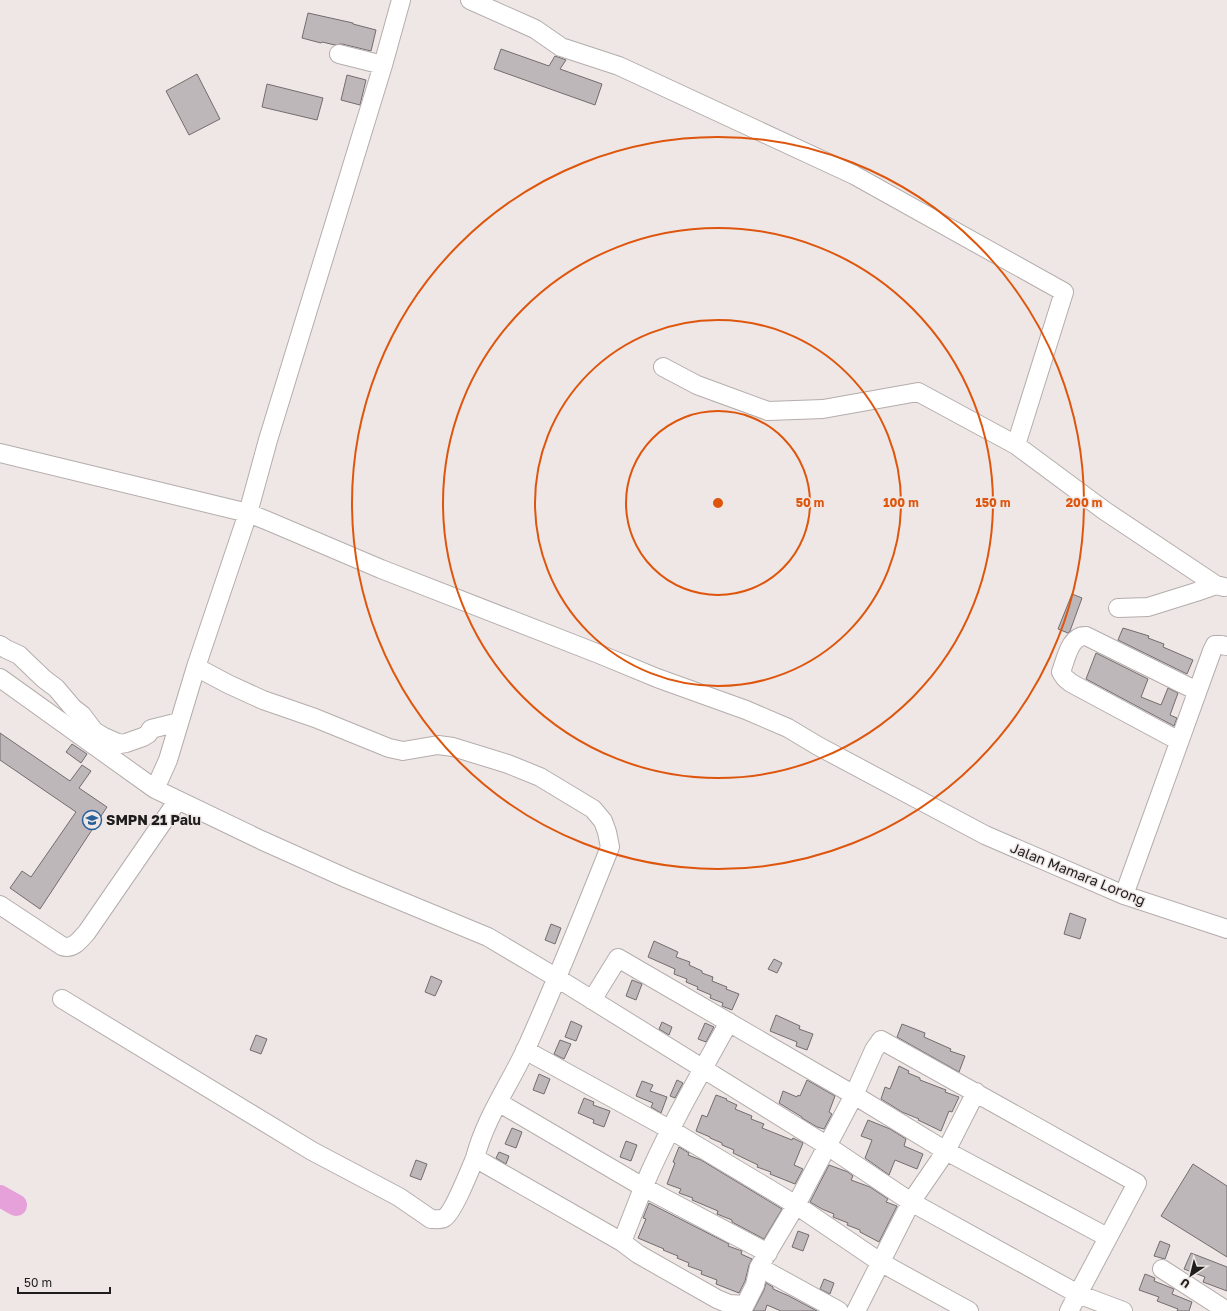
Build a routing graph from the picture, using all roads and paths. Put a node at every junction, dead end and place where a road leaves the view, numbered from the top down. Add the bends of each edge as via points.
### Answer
1 (401, 0) edge
2 (470, 0) edge
3 (339, 54) dead end
4 (383, 65) junction
5 (663, 367) dead end
6 (1016, 445) junction
7 (0, 453) edge
8 (248, 514) junction
9 (1221, 586) edge
10 (1118, 608) dead end
11 (0, 644) edge
12 (1227, 646) edge
13 (196, 667) junction
14 (0, 678) edge
15 (1197, 691) junction
16 (180, 722) junction
17 (1179, 741) junction
18 (155, 789) junction
19 (178, 800) junction
20 (1124, 895) junction
21 (0, 905) edge
22 (1227, 929) edge
23 (557, 978) junction
24 (62, 999) dead end
25 (592, 1000) junction
26 (729, 1022) junction
27 (525, 1050) junction
28 (703, 1068) junction
29 (976, 1092) junction
30 (854, 1095) junction
31 (498, 1102) junction
32 (671, 1130) junction
33 (826, 1145) junction
34 (946, 1151) junction
35 (475, 1158) junction
36 (644, 1188) junction
37 (911, 1202) junction
38 (796, 1205) junction
39 (1107, 1237) junction
40 (622, 1242) junction
41 (764, 1260) junction
42 (880, 1262) junction
43 (1162, 1268) dead end
44 (1078, 1294) junction
45 (839, 1311) edge
46 (856, 1311) edge
47 (969, 1311) edge
48 (1069, 1311) edge
49 (1123, 1311) edge
50 (1227, 1311) edge

1 - 4 street
2 - 6 street via 535,30 561,46 619,66 854,175 1064,292
3 - 4 street
4 - 8 street via 268,440
5 - 6 street via 697,385 768,411 823,409 918,392
6 - 9 street via 1105,511
7 - 8 street, Jalan Mamara Lorong
8 - 13 street
8 - 20 street, Jalan Mamara Lorong via 268,520 381,569 788,728 985,836
9 - 10 street via 1148,607
11 - 16 street via 19,655 56,688 94,731 120,744 142,737 151,729
12 - 15 street via 1216,645 1212,651
13 - 16 street
13 - 23 street via 263,700 389,748 403,751 438,746 454,747 508,764 540,777 593,809 607,832 610,847
14 - 18 street
15 - 17 street
15 - 17 street via 1086,636 1080,636 1071,646 1062,672 1071,683
16 - 18 street via 168,760
17 - 20 street
18 - 19 street
19 - 21 street via 87,932 71,947 62,946
19 - 23 street via 348,879 488,937
20 - 22 street, Jalan Mamara Lorong
23 - 25 street
23 - 27 street
24 - 35 street via 312,1151 399,1197 431,1219 444,1218 449,1212
25 - 26 street via 618,958
25 - 28 street
26 - 28 street
26 - 30 street
27 - 31 street
27 - 32 street
28 - 32 street
28 - 33 street
29 - 30 street via 881,1040
29 - 34 street
29 - 39 street via 1137,1183
30 - 33 street
30 - 34 street
31 - 35 street via 478,1145
31 - 36 street
32 - 36 street
32 - 38 street
33 - 37 street
33 - 38 street
34 - 37 street
34 - 39 street
35 - 40 street
36 - 40 street
36 - 41 street
37 - 42 street
37 - 44 street
38 - 41 street
38 - 42 street
39 - 44 street
40 - 41 street via 638,1254 729,1304 744,1305
41 - 45 street
42 - 46 street
42 - 47 street
43 - 50 street
44 - 48 street
44 - 49 street

